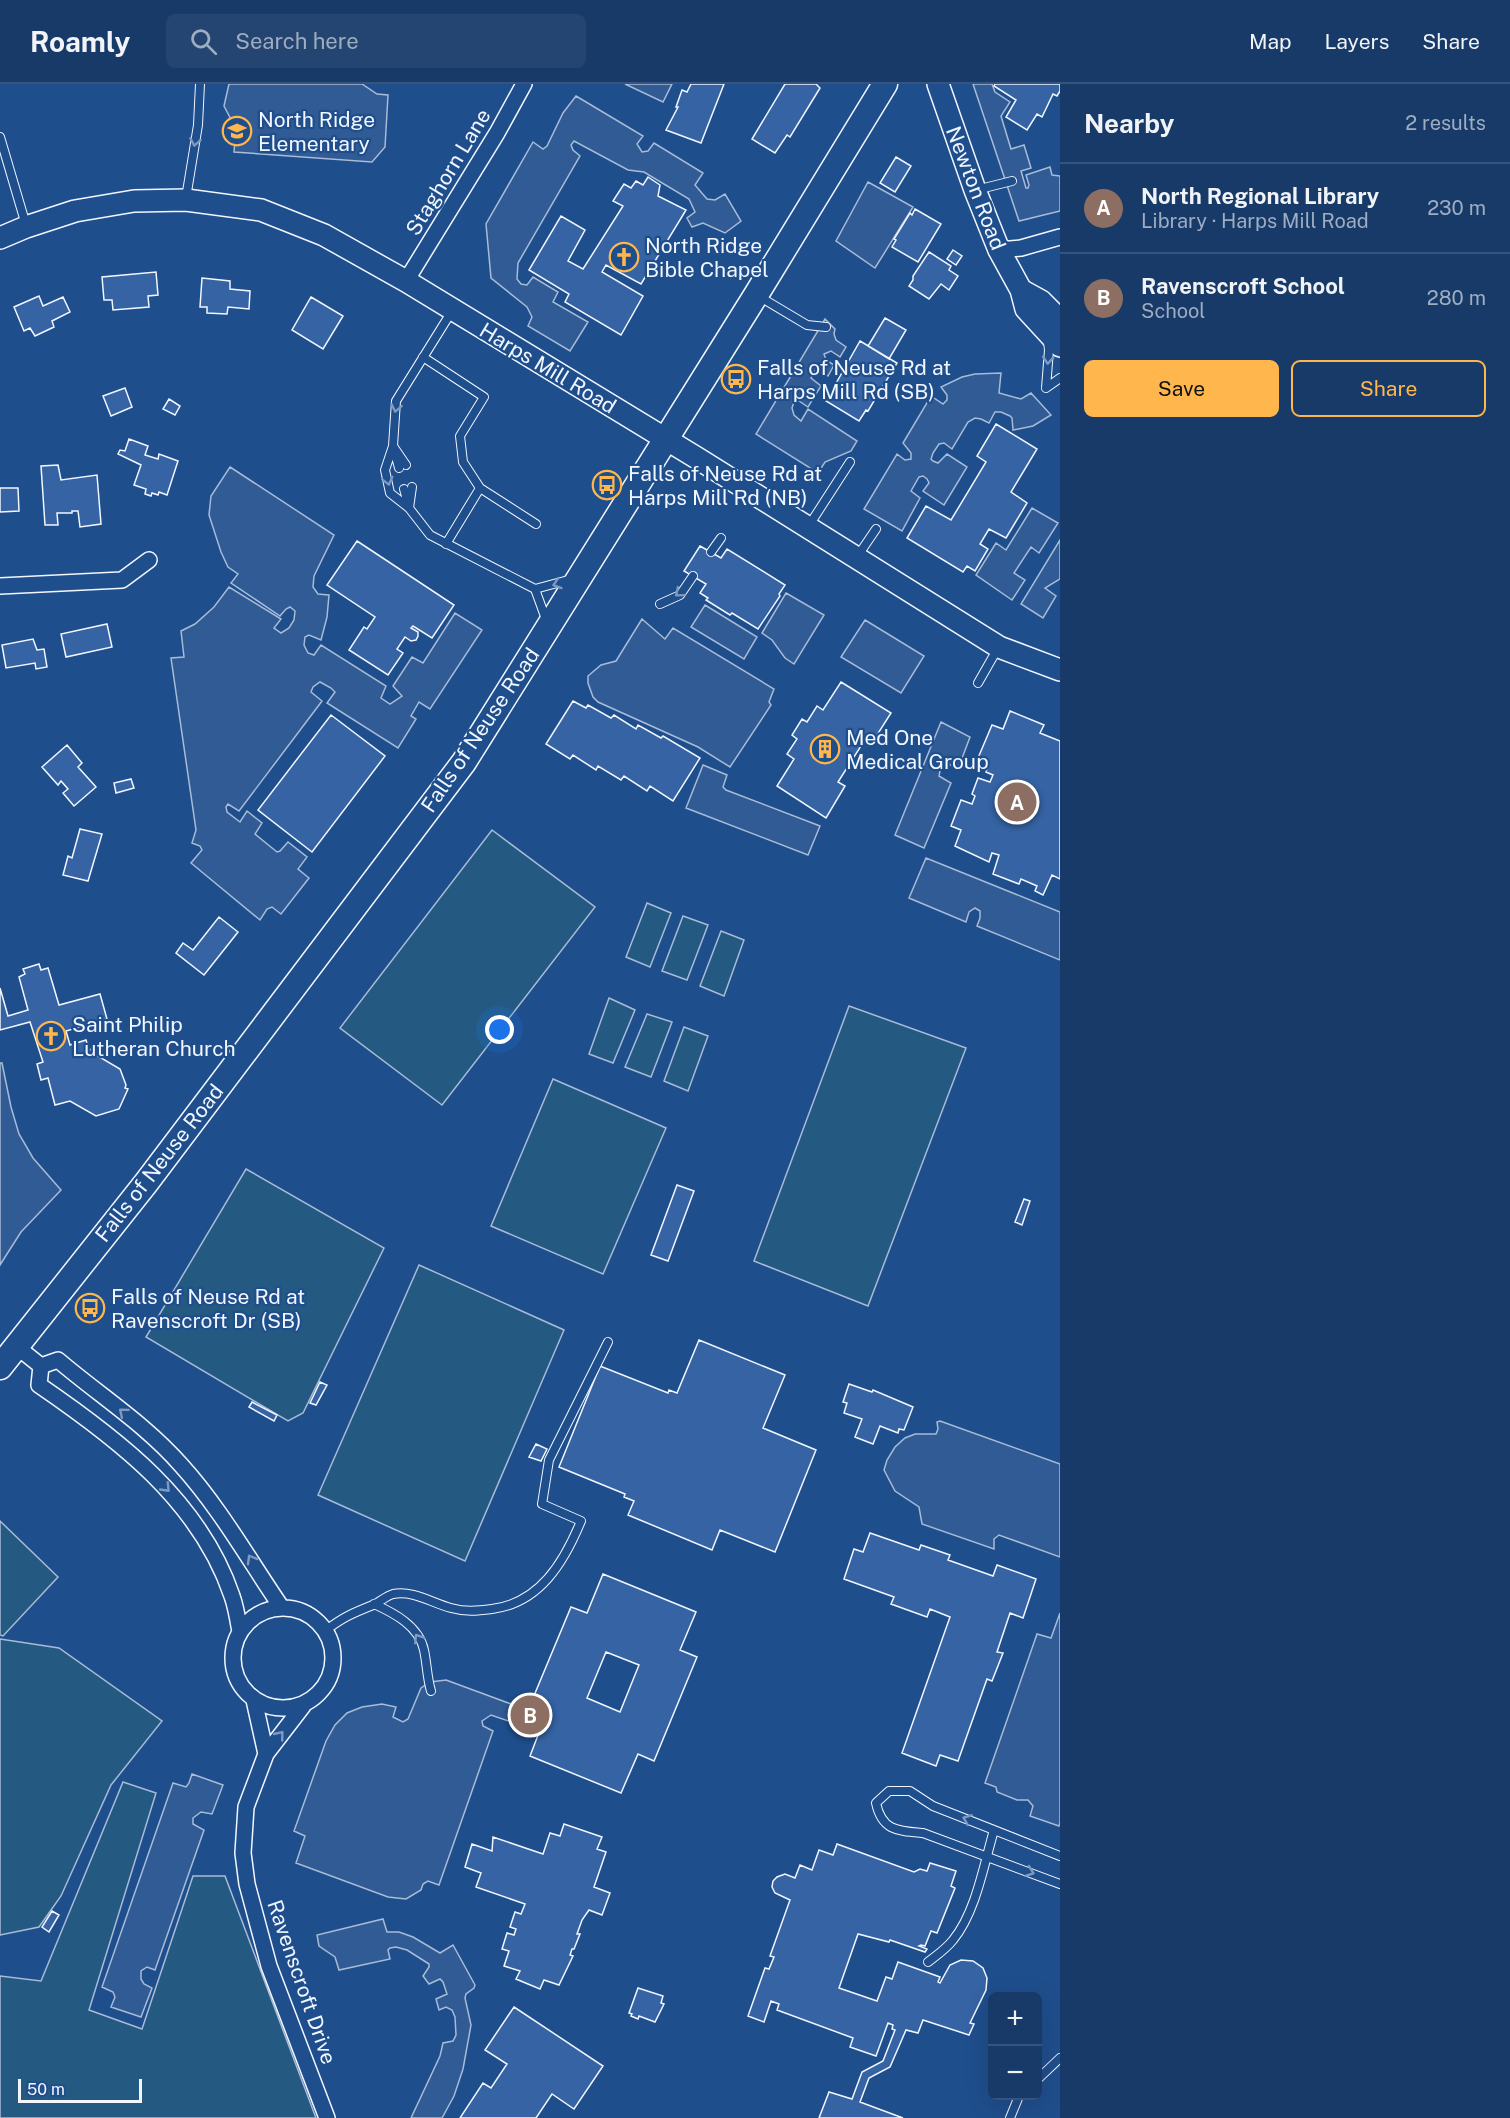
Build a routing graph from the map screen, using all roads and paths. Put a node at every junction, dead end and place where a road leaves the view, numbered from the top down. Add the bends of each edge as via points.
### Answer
1 (200, 84) edge
2 (524, 84) edge
3 (885, 84) edge
4 (938, 84) edge
5 (0, 137) edge
6 (1012, 181) dead end
7 (975, 190) junction
8 (186, 200) junction
9 (26, 227) junction
10 (1060, 237) edge
11 (0, 238) edge
12 (999, 250) junction
13 (406, 281) junction
14 (756, 295) junction
15 (453, 309) junction
16 (826, 327) dead end
17 (1055, 333) edge
18 (423, 357) junction
19 (1060, 378) edge
20 (665, 440) junction
21 (393, 446) junction
22 (850, 462) dead end
23 (402, 466) dead end
24 (408, 488) dead end
25 (480, 488) junction
26 (409, 508) junction
27 (536, 524) dead end
28 (808, 529) junction
29 (876, 529) dead end
30 (721, 538) dead end
31 (446, 544) junction
32 (711, 552) dead end
33 (856, 558) junction
34 (149, 560) dead end
35 (693, 576) dead end
36 (580, 577) junction
37 (0, 586) edge
38 (535, 589) junction
39 (660, 604) dead end
40 (548, 627) junction
41 (999, 647) junction
42 (1060, 670) edge
43 (978, 684) dead end
44 (608, 1342) dead end
45 (15, 1346) junction
46 (41, 1366) junction
47 (0, 1367) edge
48 (232, 1531) junction
49 (209, 1546) junction
50 (374, 1605) junction
51 (282, 1608) junction
52 (325, 1631) junction
53 (240, 1632) junction
54 (431, 1691) dead end
55 (254, 1700) junction
56 (303, 1706) junction
57 (266, 1754) junction
58 (994, 1830) junction
59 (986, 1856) junction
60 (1060, 1856) edge
61 (1060, 1884) edge
62 (928, 1962) dead end
63 (1060, 2058) edge
64 (1042, 2075) edge
65 (1017, 2100) edge
66 (327, 2118) edge
67 (1010, 2118) edge

1 -> 8 lane
2 - 13 street, Staghorn Lane
3 - 14 main road, Falls of Neuse Road
4 - 7 street, Newton Road
5 - 9 lane
6 - 7 lane
7 - 12 street, Newton Road
8 - 9 street, Harps Mill Road via 122,203 75,211
8 - 13 street, Harps Mill Road via 261,210 324,236
9 - 11 street, Harps Mill Road
10 - 12 street
12 - 17 street, Newton Road via 1021,290 1026,309
13 - 15 street, Harps Mill Road
14 - 16 lane via 807,324
14 - 20 main road, Falls of Neuse Road
15 - 18 lane
15 - 20 street, Harps Mill Road
17 -> 19 lane via 1049,350 1046,388
18 -> 21 lane via 396,401
18 - 25 lane via 483,397 460,436 463,462
20 - 28 street, Harps Mill Road
20 - 36 main road, Falls of Neuse Road
21 - 23 lane
21 -> 26 lane via 385,470 390,493
22 - 28 lane
24 - 26 lane
25 - 27 lane
25 - 31 lane
26 - 31 lane via 429,535
28 - 33 street, Harps Mill Road
29 - 33 lane
30 - 32 lane
31 - 38 lane
33 - 41 street, Harps Mill Road
34 - 37 street via 122,580
35 -> 39 lane via 680,595
36 -> 38 lane
36 - 40 main road, Falls of Neuse Road
38 - 40 lane
40 - 45 main road, Falls of Neuse Road via 464,762 146,1183
41 - 42 street, Harps Mill Road
41 - 43 lane
44 - 50 lane via 549,1460 542,1504 582,1521 555,1573 533,1594 500,1608 471,1612 409,1593 392,1594
45 - 46 street
45 - 47 main road, Falls of Neuse Road
48 -> 46 street via 183,1466 147,1432 58,1360
46 -> 49 street via 39,1385 139,1461 175,1497
48 - 49 street
51 -> 48 street
49 - 53 street via 233,1596
50 - 52 lane via 348,1614
54 -> 50 lane via 420,1638 401,1617
51 - 52 street via 299,1610 314,1618
51 - 53 street via 251,1619
52 - 56 street, Ravenscroft Drive via 332,1647 333,1664 318,1695
53 - 55 street via 232,1661 243,1689
55 - 56 street via 270,1707
55 - 57 street
57 -> 56 street, Ravenscroft Drive
57 - 66 street, Ravenscroft Drive via 246,1807 243,1853 247,1884 269,1966
58 - 59 lane
58 -> 59 lane via 933,1806 910,1791 889,1791 876,1803 887,1826 923,1833
58 - 60 lane
59 -> 61 lane
59 - 62 lane via 960,1930 947,1948
63 - 64 lane
65 - 67 lane

